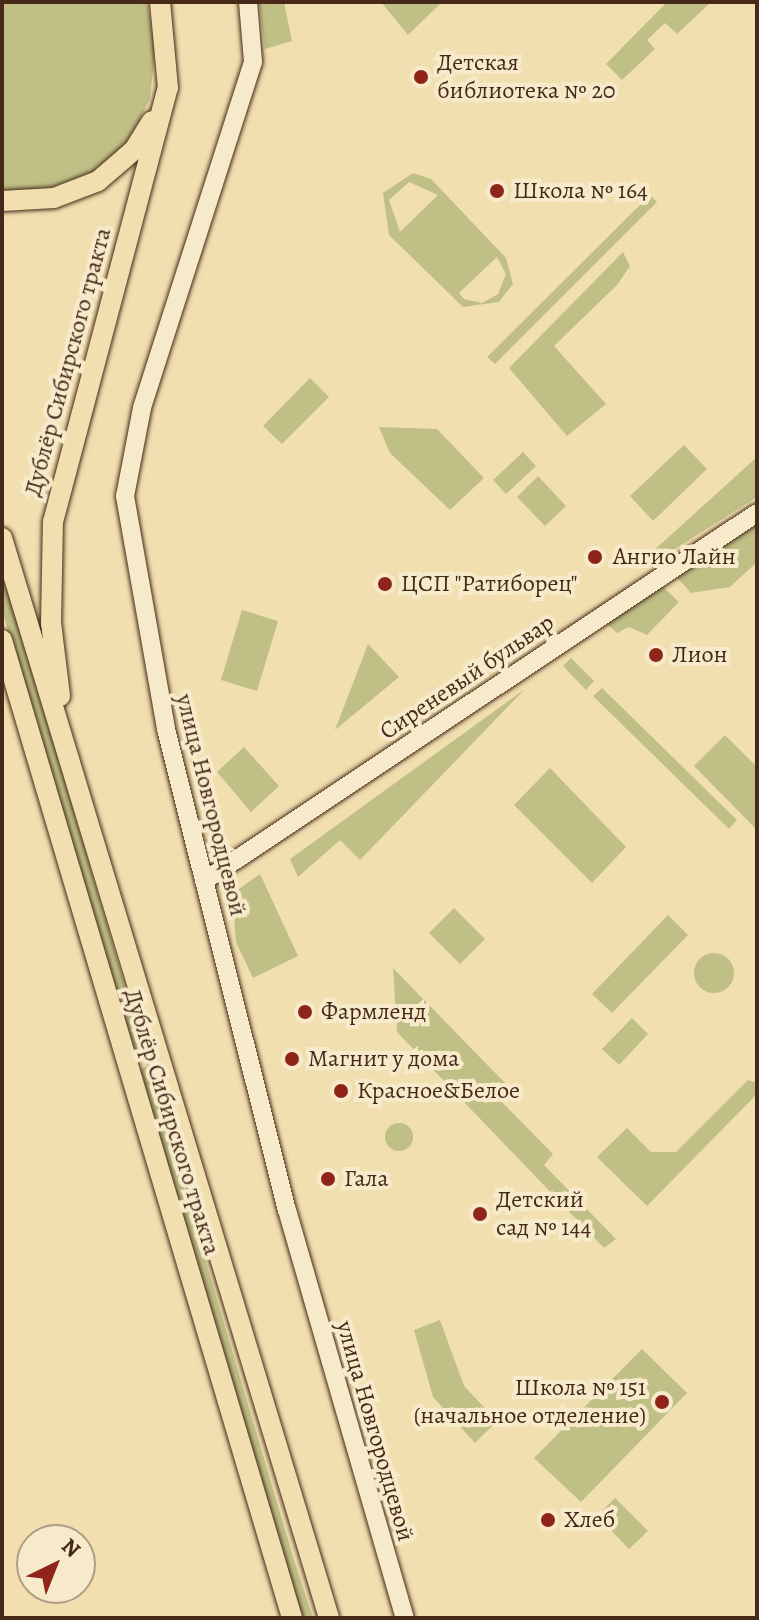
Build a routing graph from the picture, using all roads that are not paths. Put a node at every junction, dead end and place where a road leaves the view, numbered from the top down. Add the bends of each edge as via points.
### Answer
1 (160, 2) edge
2 (248, 2) edge
3 (168, 88) junction
4 (2, 201) edge
5 (757, 513) edge
6 (2, 538) edge
7 (2, 640) edge
8 (79, 794) junction
9 (204, 881) junction
10 (292, 1618) edge
11 (329, 1618) edge
12 (405, 1618) edge

1 - 3 main road, Дублёр Сибирского тракта
2 - 9 street, улица Новгородцевой via 253,62 146,394 125,496 138,599
3 - 4 main road, Дублёр Сибирского тракта via 134,150 98,181 54,198
3 - 8 main road, Дублёр Сибирского тракта via 53,522 51,623
5 - 9 street, Сиреневый бульвар
6 - 8 main road, Дублёр Сибирского тракта
7 - 10 main road, Дублёр Сибирского тракта
8 - 11 main road, Дублёр Сибирского тракта
9 - 12 street, улица Новгородцевой via 287,1210

